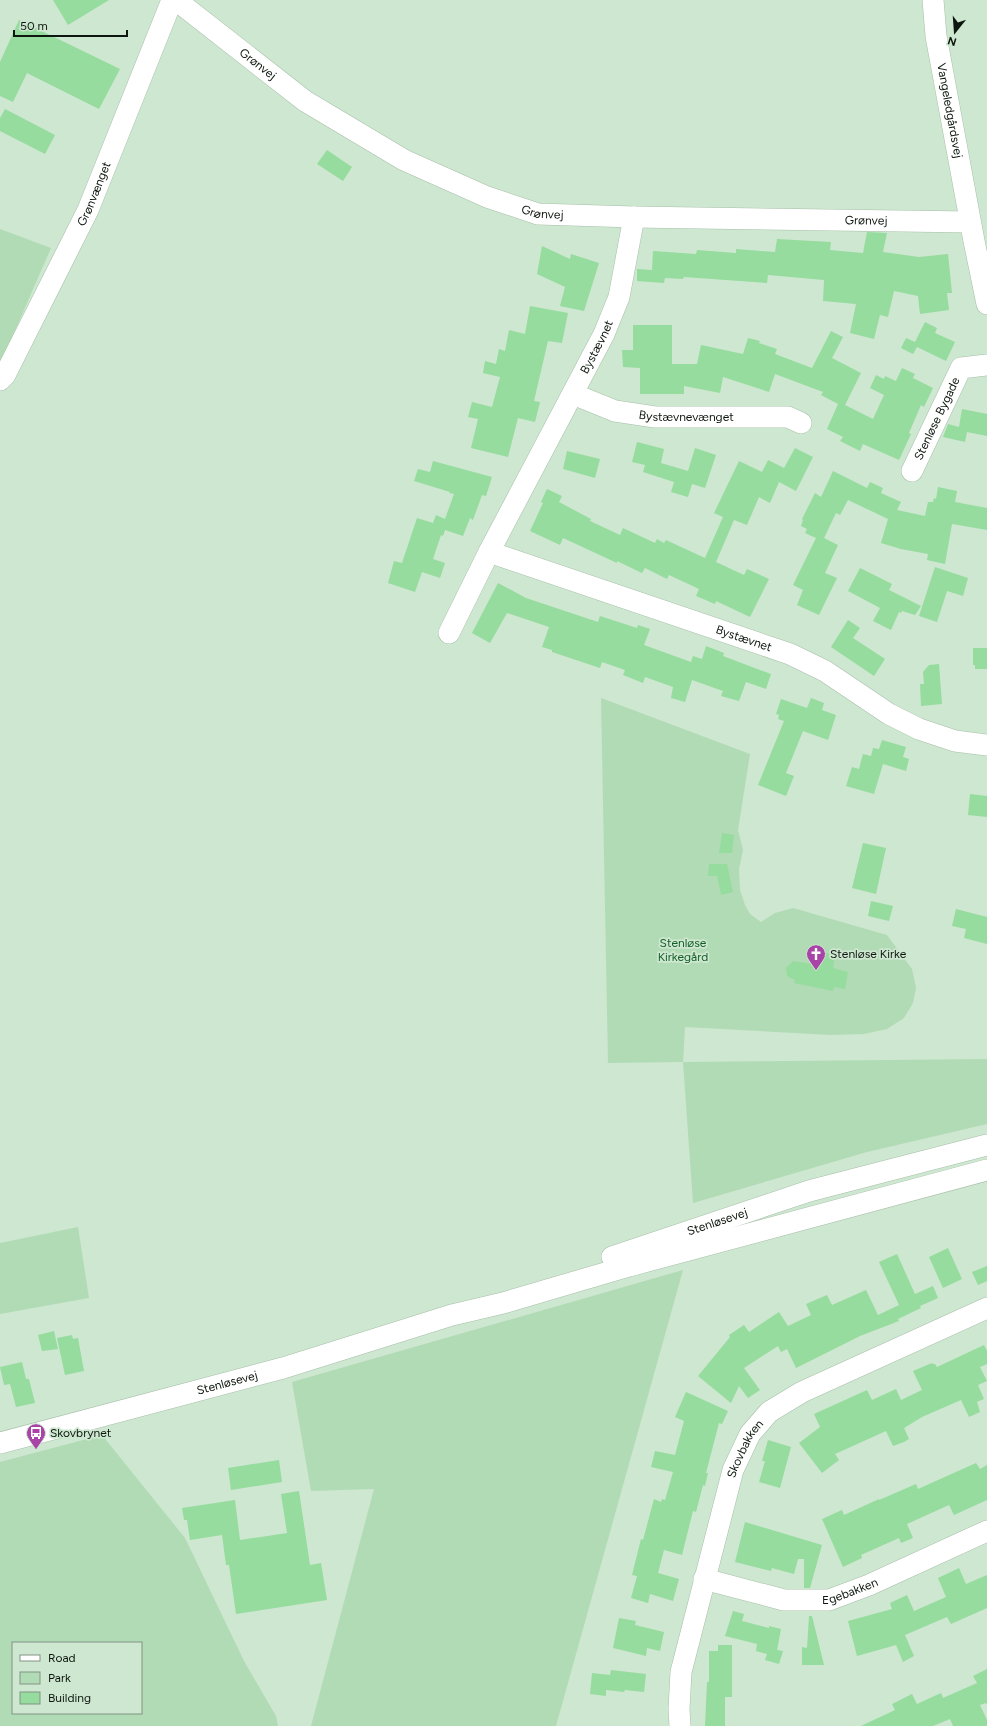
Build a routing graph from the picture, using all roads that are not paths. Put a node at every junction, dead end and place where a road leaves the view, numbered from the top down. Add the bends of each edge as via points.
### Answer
1 (172, 0) edge
2 (176, 0) edge
3 (932, 0) edge
4 (634, 218) junction
5 (977, 234) edge
6 (987, 304) edge
7 (987, 365) edge
8 (0, 380) edge
9 (573, 394) junction
10 (801, 423) dead end
11 (912, 470) dead end
12 (489, 552) junction
13 (449, 633) dead end
14 (987, 745) edge
15 (987, 1145) edge
16 (987, 1170) edge
17 (987, 1308) edge
18 (452, 1315) junction
19 (0, 1443) edge
20 (987, 1531) edge
21 (704, 1579) junction
22 (680, 1726) edge

1 - 8 street, Grønvænget via 88,210 5,375
2 - 4 street, Grønvej via 305,101 404,160 487,197 538,214
3 - 5 street, Vangeledgårdsvej via 936,36
4 - 5 street, Grønvej
4 - 9 street, Bystævnet via 619,297 604,334
5 - 6 street
7 - 11 street, Stenløse Bygade via 961,368
9 - 10 street, Bystævnevænget via 615,411 654,417 788,417
9 - 12 street, Bystævnet
12 - 13 street, Bystævnet
12 - 14 street, Bystævnet via 790,654 825,671 919,730 955,741
15 - 18 street, Stenløsevej via 809,1191 496,1294
16 - 18 street, Stenløsevej
17 - 21 street, Skovbakken via 802,1392 769,1412 750,1434 733,1470
18 - 19 street, Stenløsevej via 283,1368
20 - 21 street, Egebakken via 829,1600 784,1600
21 - 22 street, Skovbakken via 681,1672

